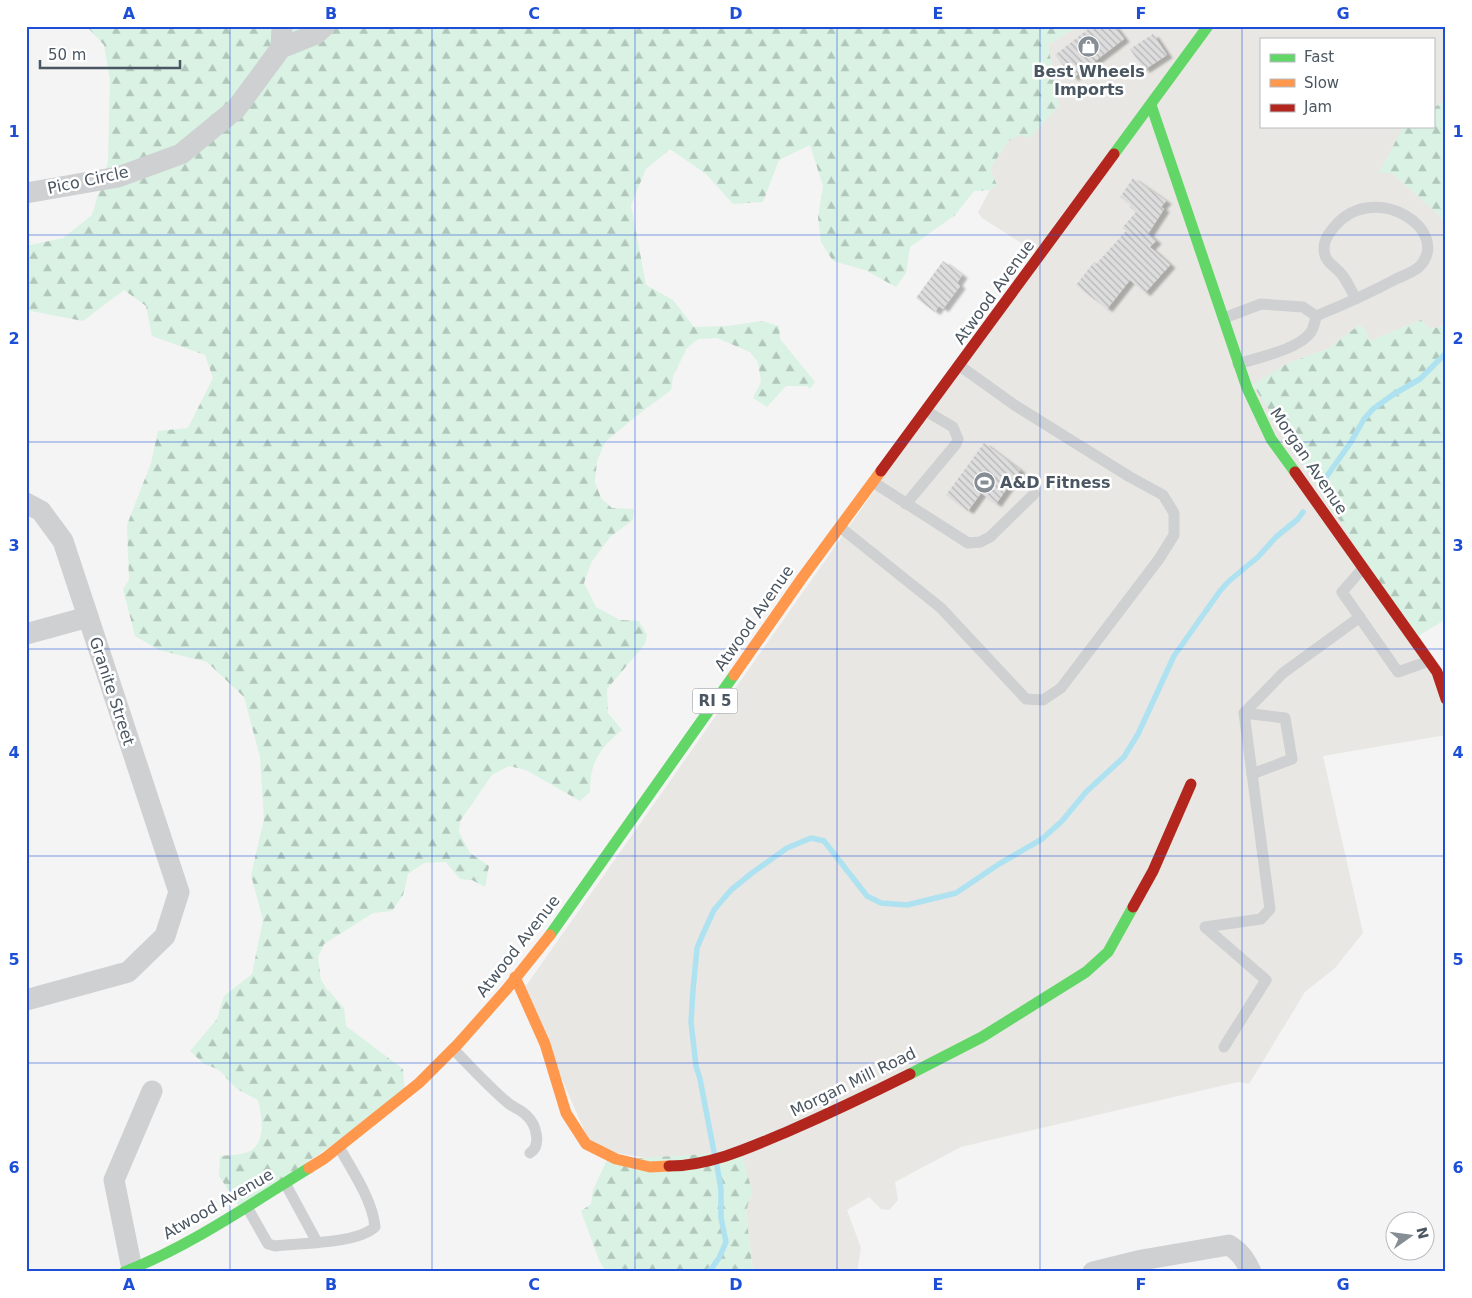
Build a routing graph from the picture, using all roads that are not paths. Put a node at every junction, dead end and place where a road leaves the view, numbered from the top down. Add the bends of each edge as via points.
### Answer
1 (282, 26) edge
2 (325, 26) edge
3 (1208, 26) edge
4 (281, 48) junction
5 (1151, 105) junction
6 (26, 193) edge
7 (1356, 299) junction
8 (1316, 316) junction
9 (1224, 318) junction
10 (1237, 365) junction
11 (960, 366) junction
12 (926, 411) junction
13 (873, 482) junction
14 (1034, 494) dead end
15 (26, 503) edge
16 (906, 504) junction
17 (840, 527) junction
18 (1363, 568) junction
19 (88, 617) junction
20 (1360, 617) junction
21 (26, 634) edge
22 (1429, 660) junction
23 (1446, 699) edge
24 (1244, 713) junction
25 (1252, 774) junction
26 (1191, 784) dead end
27 (515, 977) junction
28 (26, 1000) edge
29 (1224, 1047) dead end
30 (453, 1049) junction
31 (152, 1091) dead end
32 (339, 1147) junction
33 (530, 1153) dead end
34 (285, 1183) junction
35 (247, 1207) junction
36 (317, 1242) junction
37 (138, 1269) edge
38 (1093, 1272) edge
39 (1251, 1272) edge

1 - 4 street
2 - 4 street via 316,34
3 - 5 main road, Atwood Avenue / RI 5
4 - 6 street, Pico Circle via 236,109 181,154 118,177
5 - 9 main road, Morgan Avenue
5 - 11 main road, Atwood Avenue / RI 5
7 - 7 lane via 1418,268 1427,257 1428,241 1422,229 1400,211 1376,206 1357,209 1343,217 1327,235 1324,250 1327,261 1342,274
7 - 8 lane
8 - 9 lane via 1303,307 1262,304
8 - 10 lane via 1308,336 1294,346
9 - 10 main road, Morgan Avenue
10 - 18 main road, Morgan Avenue via 1271,439
11 - 12 main road, Atwood Avenue / RI 5
11 - 17 lane via 1016,406 1163,495 1174,513 1174,535 1159,559 1061,688 1044,700 1026,699 941,608
12 - 13 main road, Atwood Avenue / RI 5
12 - 16 lane via 953,427 958,439
13 - 16 lane
13 - 17 main road, Atwood Avenue / RI 5
14 - 16 lane via 990,537 968,543
15 - 19 street, Granite Street via 41,511 63,541
17 - 27 main road, Atwood Avenue / RI 5 via 562,919
18 - 20 lane via 1342,592
18 - 22 main road, Morgan Avenue
19 - 21 street
19 - 28 street, Granite Street via 179,892 165,936 128,972
20 - 22 lane via 1398,672
20 - 24 lane via 1283,673
22 - 23 main road, Morgan Avenue via 1437,672
24 - 25 lane
24 - 25 lane via 1285,718 1292,759
25 - 29 lane via 1270,909 1261,920 1205,927 1266,980
26 - 27 main road, Morgan Mill Road via 1134,907 1108,952 1086,972 982,1037 850,1104 728,1155 682,1166 650,1167 616,1159 586,1144 566,1113 545,1044
27 - 30 main road, Atwood Avenue / RI 5
30 - 32 main road, Atwood Avenue / RI 5 via 419,1083
30 - 33 lane via 509,1104 528,1116 537,1139 537,1146
31 - 37 street via 114,1180
32 - 34 main road, Atwood Avenue / RI 5
32 - 36 lane via 367,1201 375,1227 354,1236
34 - 35 main road, Atwood Avenue / RI 5
34 - 36 lane
35 - 36 lane via 268,1244
35 - 37 main road, Atwood Avenue / RI 5
38 - 39 street via 1229,1245 1239,1252

